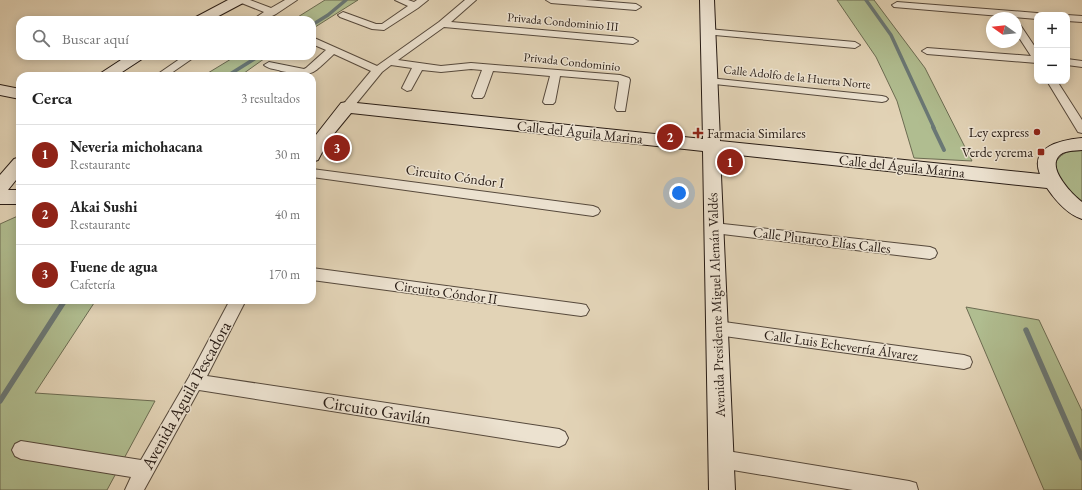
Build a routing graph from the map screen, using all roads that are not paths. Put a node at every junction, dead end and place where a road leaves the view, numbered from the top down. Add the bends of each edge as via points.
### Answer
1 (238, 0) edge
2 (242, 0) edge
3 (292, 0) edge
4 (400, 0) edge
5 (470, 0) edge
6 (551, 0) edge
7 (707, 0) edge
8 (419, 3) edge
9 (897, 5) dead end
10 (636, 7) dead end
11 (273, 12) junction
12 (994, 12) edge
13 (343, 14) dead end
14 (1022, 14) edge
15 (208, 16) edge
16 (265, 16) edge
17 (1034, 16) edge
18 (1070, 18) edge
19 (1082, 19) edge
20 (442, 24) junction
21 (708, 32) junction
22 (1022, 35) edge
23 (633, 41) dead end
24 (316, 42) edge
25 (855, 45) dead end
26 (333, 49) junction
27 (927, 51) dead end
28 (1034, 54) edge
29 (1034, 59) edge
30 (131, 60) edge
31 (185, 60) edge
32 (389, 62) junction
33 (1070, 62) edge
34 (1082, 64) edge
35 (269, 65) dead end
36 (419, 66) junction
37 (489, 67) junction
38 (378, 70) junction
39 (112, 72) edge
40 (166, 72) edge
41 (556, 72) junction
42 (709, 81) junction
43 (1054, 84) edge
44 (407, 88) dead end
45 (0, 90) edge
46 (16, 93) edge
47 (478, 96) dead end
48 (882, 99) dead end
49 (549, 102) dead end
50 (347, 107) junction
51 (621, 108) dead end
52 (1082, 129) edge
53 (317, 139) edge
54 (1082, 144) edge
55 (711, 147) junction
56 (16, 169) edge
57 (316, 174) edge
58 (1051, 182) junction
59 (0, 188) edge
60 (0, 197) edge
61 (16, 197) edge
62 (594, 211) dead end
63 (1082, 212) edge
64 (714, 228) junction
65 (930, 253) dead end
66 (316, 275) edge
67 (236, 304) edge
68 (580, 310) dead end
69 (717, 328) junction
70 (964, 362) dead end
71 (195, 382) junction
72 (559, 438) dead end
73 (21, 450) dead end
74 (721, 459) junction
75 (145, 470) junction
76 (134, 490) edge
77 (722, 490) edge
78 (909, 490) edge

1 - 15 street
2 - 11 street
3 - 11 street
4 - 8 street
5 - 20 street
6 - 10 street, Privada Condominio III
7 - 21 street, Avenida Presidente Miguel Alemán Valdés
8 - 13 street via 384,27
9 - 12 street
11 - 16 street
14 - 17 street
18 - 19 street
20 - 23 street, Privada Condominio III
20 - 32 street
21 - 25 street
21 - 42 street, Avenida Presidente Miguel Alemán Valdés
22 - 28 street
24 - 26 street
26 - 35 street via 305,72
26 - 38 street
27 - 29 street
30 - 39 street
31 - 40 street
32 - 36 street, Privada Condominio
32 - 38 street
33 - 34 street
36 - 37 street, Privada Condominio via 441,69 460,66
36 - 44 street
37 - 41 street, Privada Condominio
37 - 47 street
38 - 50 street
41 - 49 street
41 - 51 street, Privada Condominio via 625,80
42 - 48 street, Calle Adolfo de la Huerta Norte
42 - 55 street, Avenida Presidente Miguel Alemán Valdés
43 - 52 street
45 - 46 street
50 - 53 street
50 - 55 street, Calle del Águila Marina
54 - 58 street via 1062,146 1053,152 1047,160
55 - 58 street, Calle del Águila Marina
55 - 64 street, Avenida Presidente Miguel Alemán Valdés
56 - 59 street
57 - 62 street, Circuito Cóndor I
58 - 63 street via 1061,195
60 - 61 street
64 - 65 street, Calle Plutarco Elías Calles
64 - 69 street, Avenida Presidente Miguel Alemán Valdés
66 - 68 street, Circuito Cóndor II
67 - 71 street, Avenida Aguila Pescadora
69 - 70 street, Calle Luis Echeverría Álvarez
69 - 74 street, Avenida Presidente Miguel Alemán Valdés
71 - 72 street, Circuito Gavilán
71 - 75 street, Avenida Aguila Pescadora
73 - 75 street
74 - 77 street, Avenida Presidente Miguel Alemán Valdés
74 - 78 street
75 - 76 street, Avenida Aguila Pescadora

